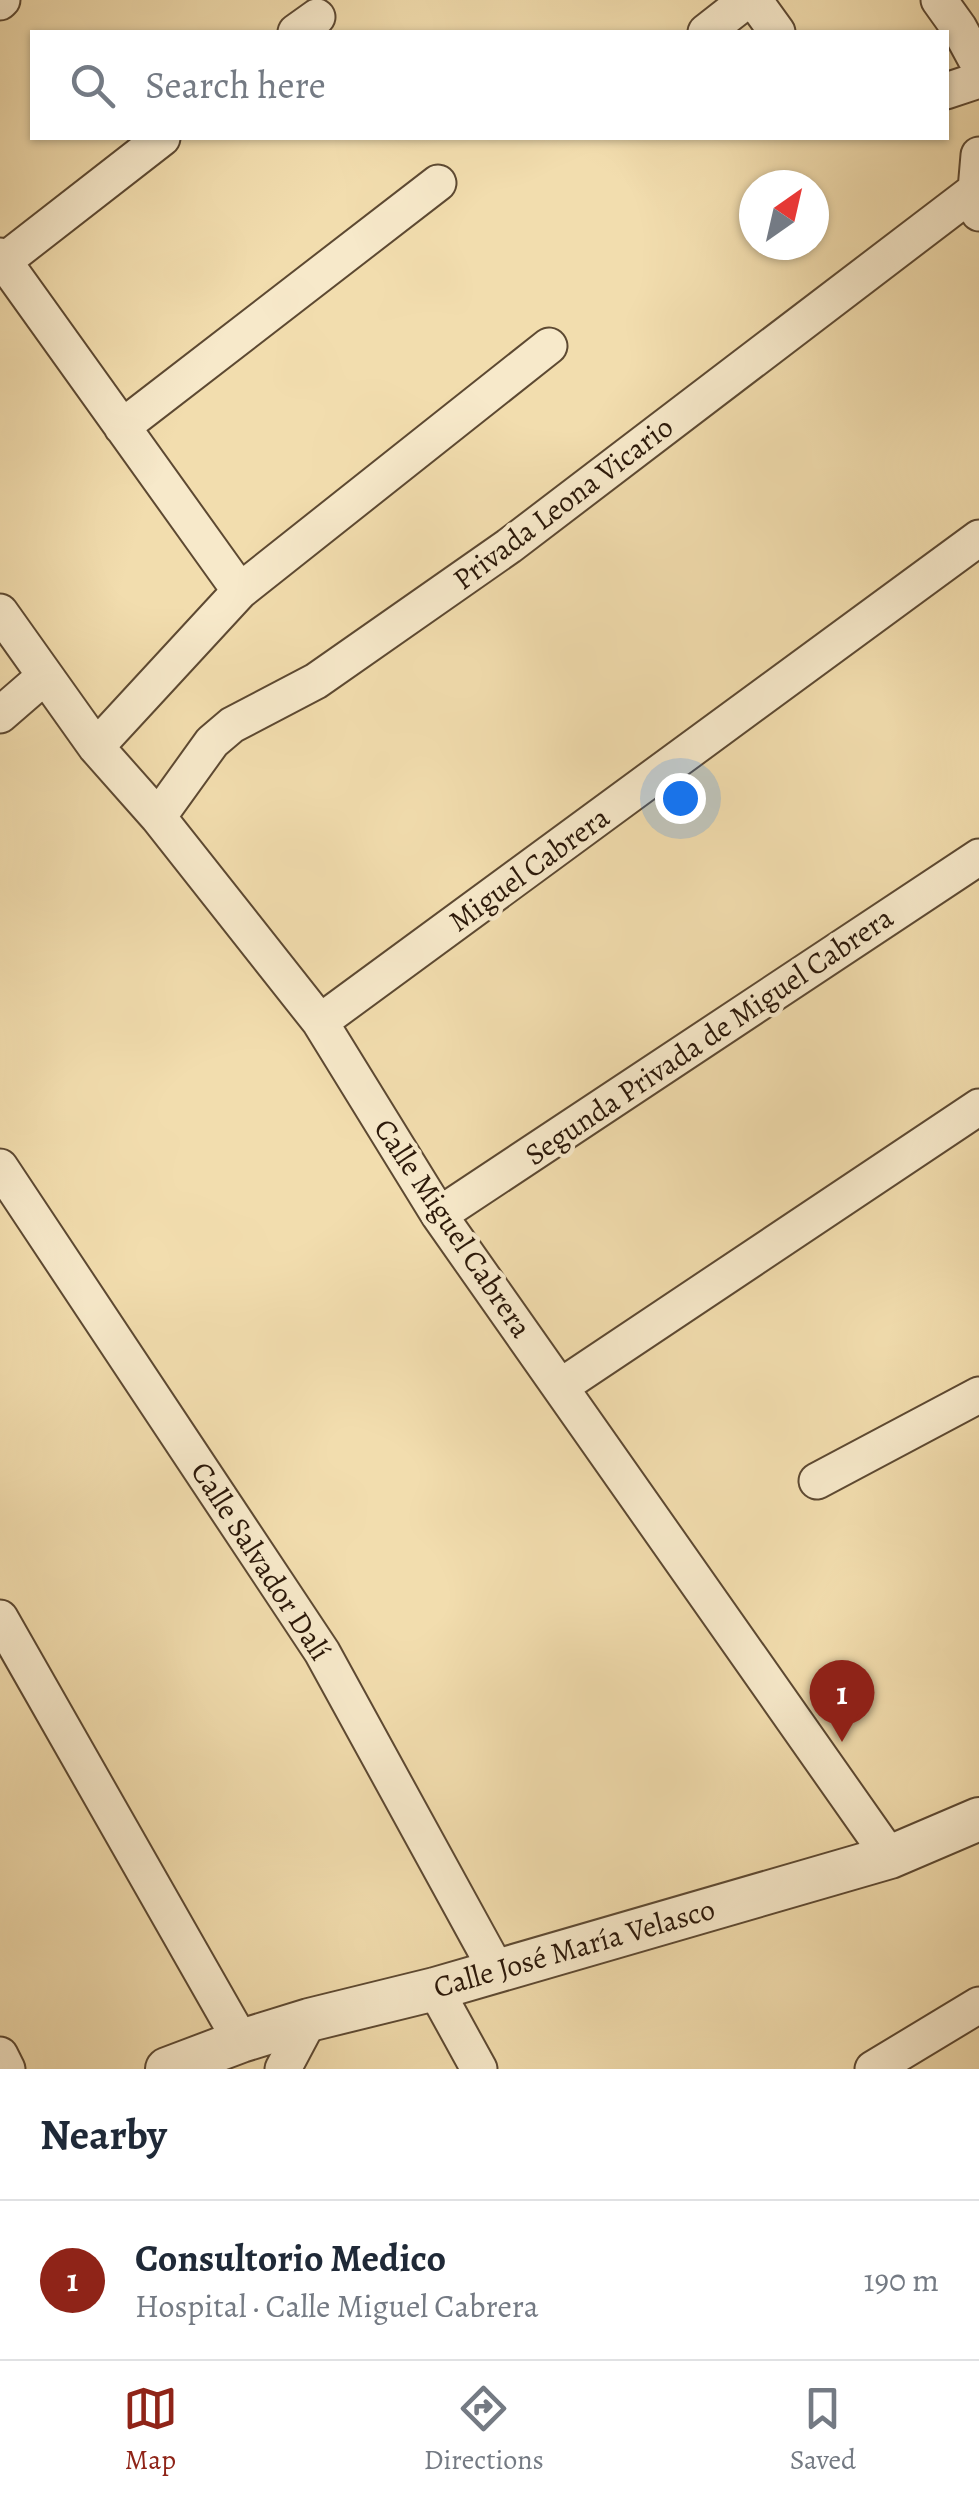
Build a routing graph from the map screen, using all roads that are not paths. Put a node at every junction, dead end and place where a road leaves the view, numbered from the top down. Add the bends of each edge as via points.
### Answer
1 (750, 0) edge
2 (939, 0) edge
3 (709, 30) edge
4 (776, 30) edge
5 (979, 65) edge
6 (979, 80) edge
7 (949, 90) edge
8 (159, 140) edge
9 (979, 155) edge
10 (438, 183) dead end
11 (977, 204) edge
12 (2, 259) edge
13 (549, 346) dead end
14 (122, 427) junction
15 (979, 538) edge
16 (240, 592) junction
17 (0, 612) edge
18 (45, 676) junction
19 (0, 715) edge
20 (96, 747) junction
21 (158, 816) junction
22 (979, 857) edge
23 (320, 1022) junction
24 (979, 1107) edge
25 (0, 1167) edge
26 (439, 1215) junction
27 (560, 1386) junction
28 (979, 1395) edge
29 (817, 1481) dead end
30 (0, 1618) edge
31 (979, 1820) edge
32 (890, 1857) junction
33 (497, 1971) junction
34 (436, 1989) junction
35 (979, 2005) edge
36 (310, 2020) junction
37 (241, 2041) junction
38 (0, 2055) edge
39 (8, 2069) edge
40 (167, 2069) edge
41 (283, 2069) edge
42 (479, 2069) edge
43 (872, 2069) edge

1 - 3 street
1 - 4 street
2 - 5 street
6 - 7 street
8 - 12 street
9 - 11 street
10 - 14 street
11 - 21 street, Privada Leona Vicario via 316,682 232,725
12 - 14 street
13 - 16 street
14 - 16 street
15 - 23 street, Miguel Cabrera
16 - 20 street
17 - 18 street, Calle Miguel Cabrera
18 - 19 street
18 - 20 street, Calle Miguel Cabrera
20 - 21 street, Calle Miguel Cabrera
21 - 23 street, Calle Miguel Cabrera
22 - 26 street, Segunda Privada de Miguel Cabrera
23 - 26 street, Calle Miguel Cabrera
24 - 27 street
25 - 33 street, Calle Salvador Dalí via 322,1652
26 - 27 street, Calle Miguel Cabrera
27 - 32 street, Calle Miguel Cabrera
28 - 29 street
30 - 37 street
31 - 32 street, Calle José María Velasco
32 - 33 street, Calle José María Velasco
33 - 34 street, Calle José María Velasco
34 - 36 street, Calle José María Velasco
34 - 42 street
35 - 43 street
36 - 37 street, Calle José María Velasco
36 - 41 street
37 - 40 street, Calle José María Velasco
38 - 39 street

